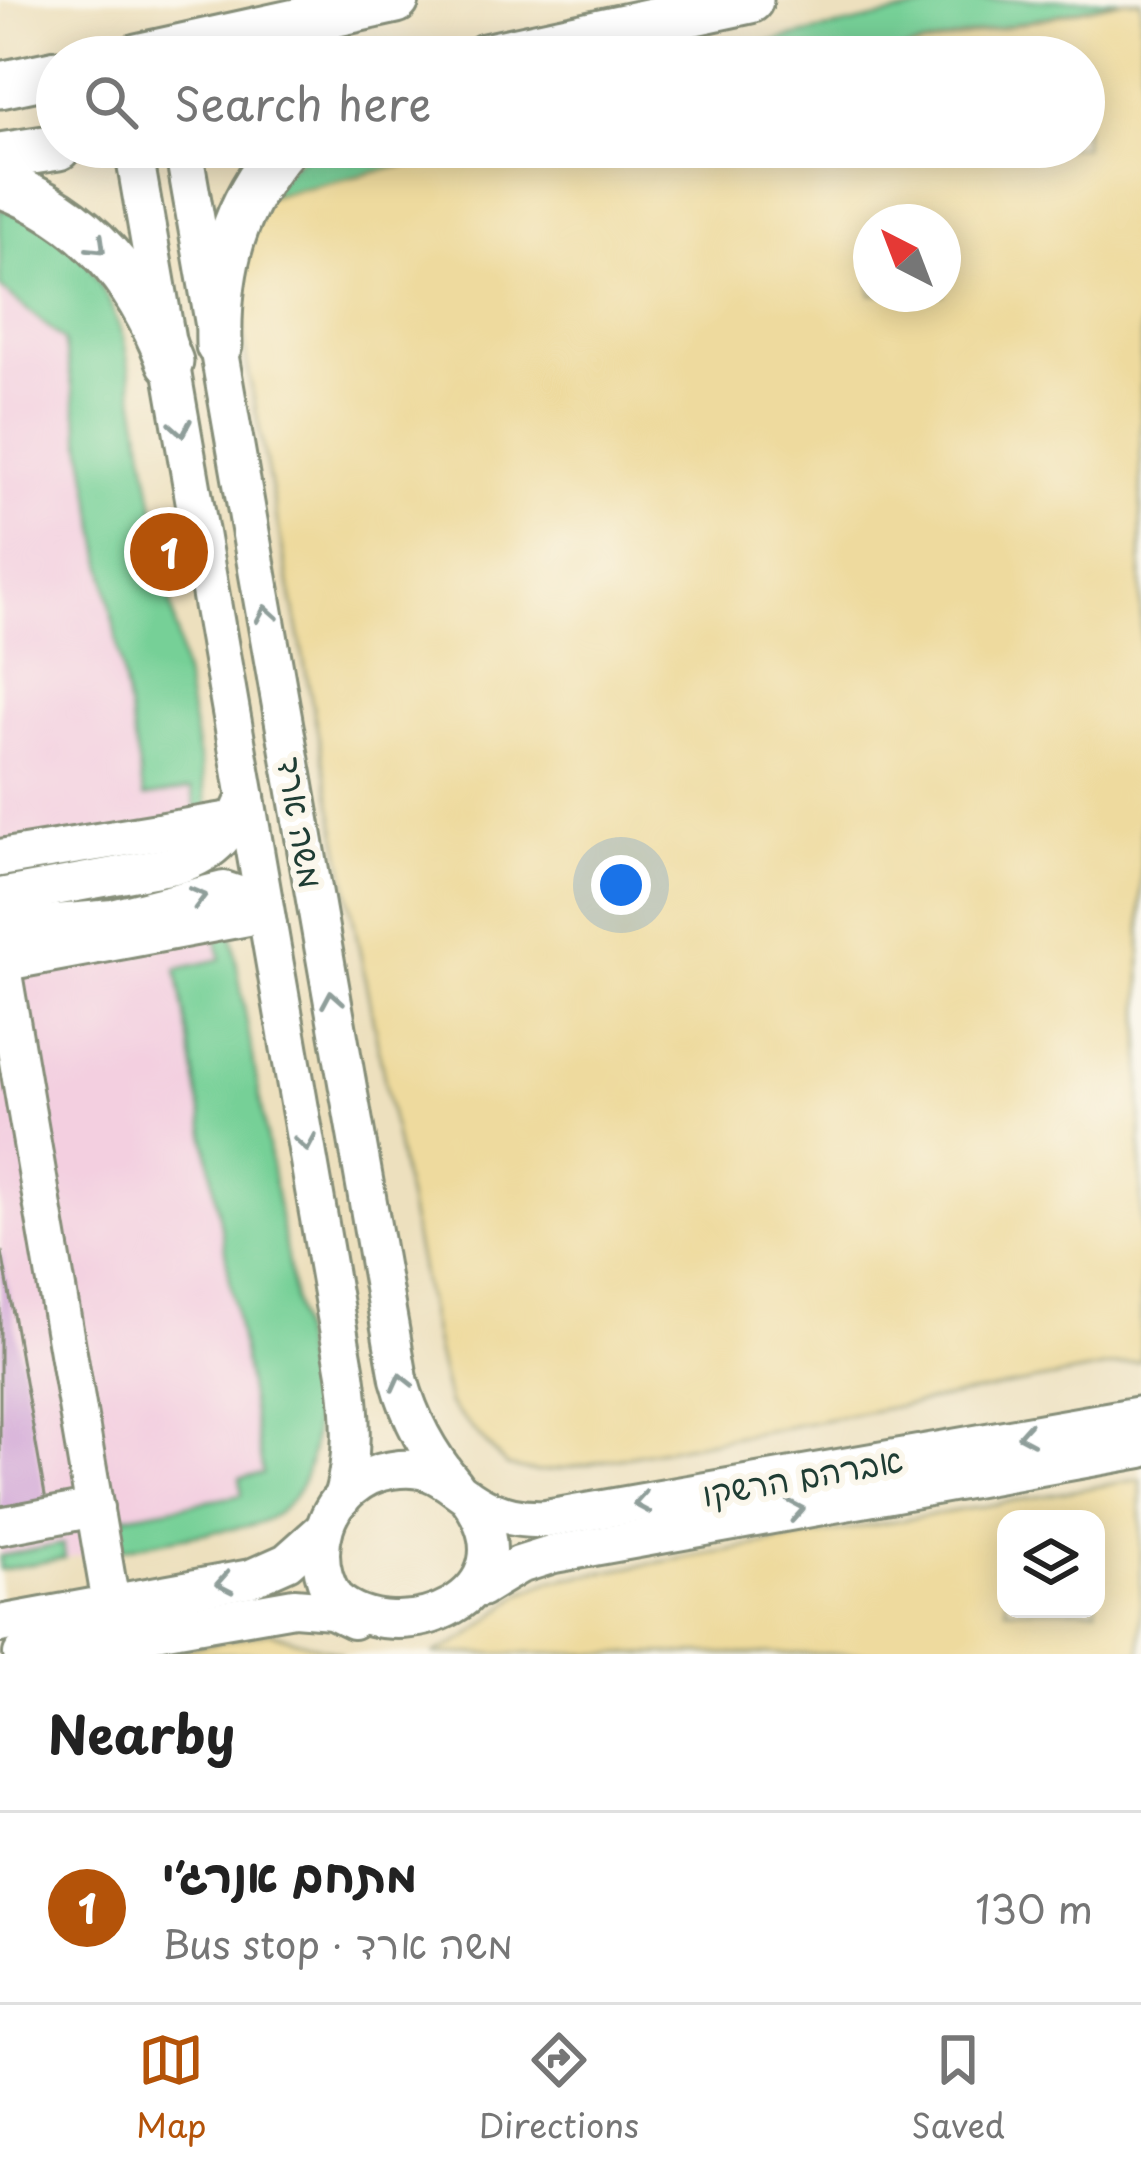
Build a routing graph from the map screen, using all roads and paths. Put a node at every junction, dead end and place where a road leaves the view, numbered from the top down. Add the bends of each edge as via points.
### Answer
1 (396, 0) edge
2 (750, 0) edge
3 (234, 36) edge
4 (583, 36) edge
5 (36, 77) edge
6 (0, 85) edge
7 (36, 150) edge
8 (0, 156) edge
9 (137, 168) edge
10 (187, 168) edge
11 (267, 168) edge
12 (0, 184) edge
13 (219, 345) junction
14 (170, 362) junction
15 (241, 808) junction
16 (0, 858) edge
17 (0, 897) edge
18 (266, 920) junction
19 (0, 928) edge
20 (0, 961) edge
21 (1141, 1414) edge
22 (1141, 1449) edge
23 (461, 1491) junction
24 (95, 1508) junction
25 (333, 1514) junction
26 (0, 1526) edge
27 (111, 1604) junction
28 (472, 1608) junction
29 (0, 1624) edge
30 (372, 1634) edge
31 (22, 1654) edge

1 - 3 main road
2 - 4 main road
5 - 6 main road
7 - 8 main road
9 - 14 street, משה ארד
10 - 13 street, משה ארד
11 - 13 main road via 230,241
12 -> 14 main road via 38,200 120,268
23 -> 13 street, משה ארד via 422,1440 399,1379
14 -> 15 street, משה ארד
15 - 16 street
15 - 17 street via 199,858
15 - 18 street, משה ארד
19 -> 18 street via 113,918 224,890 251,899
18 - 20 street
18 -> 25 street, משה ארד via 350,1405 351,1451
20 - 24 street
21 -> 23 street, אברהם הרשקו via 546,1520 500,1514
28 -> 22 street, אברהם הרשקו via 519,1565 554,1553
23 - 25 street via 425,1471 393,1470 362,1480
23 - 28 street via 488,1540
24 - 26 street
24 - 27 street
25 -> 27 street via 297,1555 264,1574
25 - 30 street via 321,1548 325,1580
27 - 29 street
28 - 30 street via 432,1632
30 - 31 street via 320,1608 281,1608

